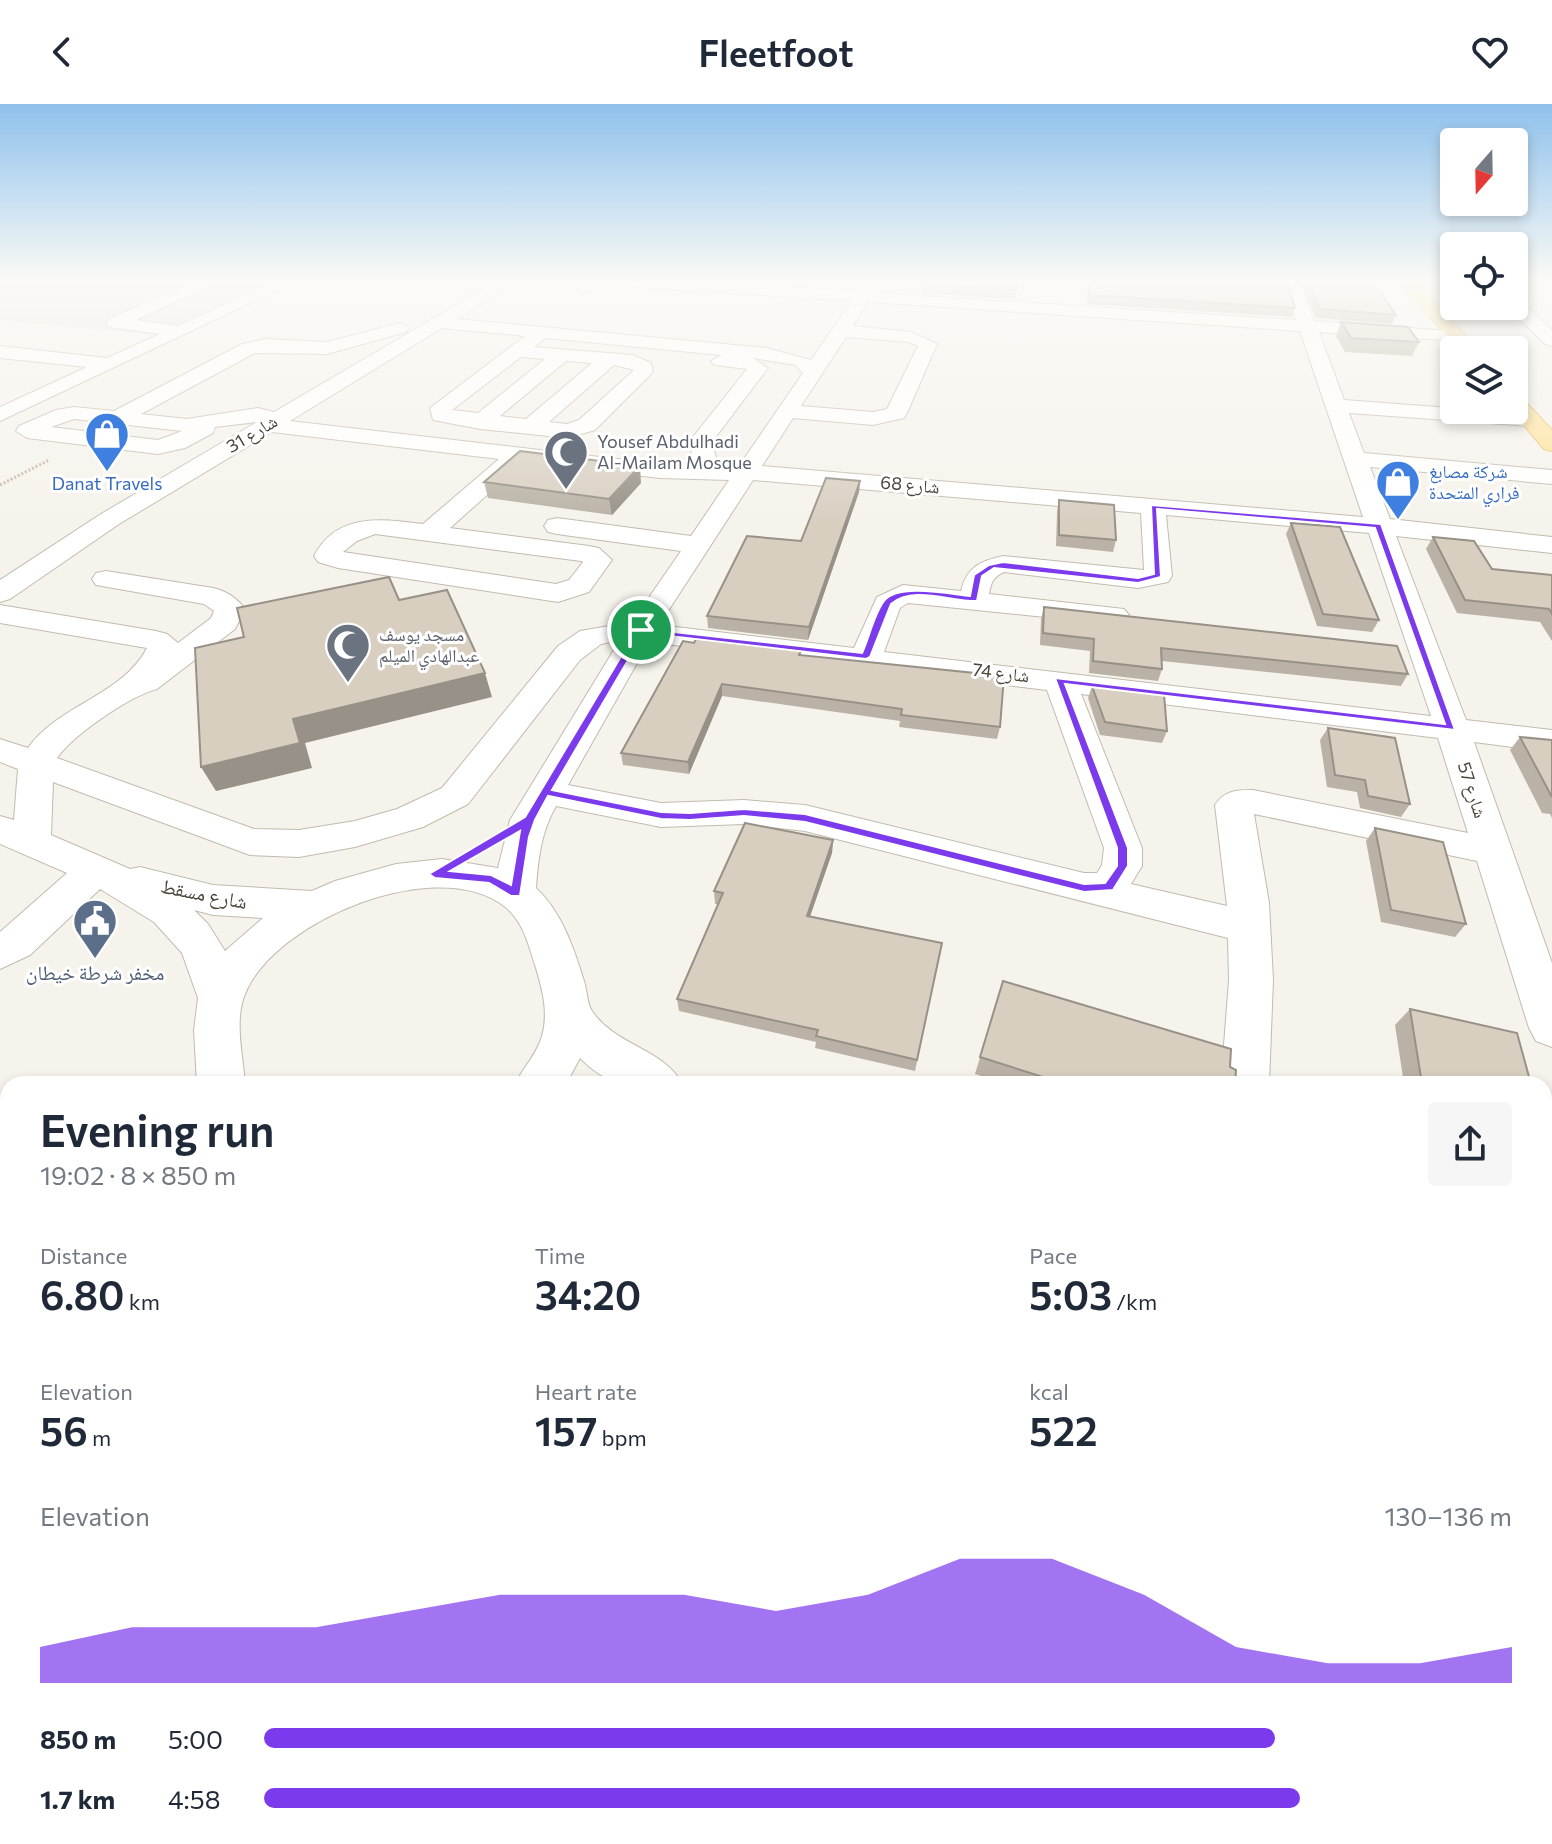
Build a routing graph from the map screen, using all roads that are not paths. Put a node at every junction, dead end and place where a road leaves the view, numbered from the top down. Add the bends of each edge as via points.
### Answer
1 (93, 362) edge
2 (113, 362) edge
3 (222, 362) edge
4 (375, 362) edge
5 (503, 362) edge
6 (554, 362) edge
7 (605, 362) edge
8 (629, 362) edge
9 (733, 362) edge
10 (803, 362) edge
11 (821, 362) edge
12 (920, 362) edge
13 (1319, 362) edge
14 (110, 364) junction
15 (814, 373) junction
16 (0, 402) edge
17 (23, 404) junction
18 (1335, 406) junction
19 (788, 411) junction
20 (0, 415) edge
21 (1528, 417) edge
22 (117, 418) junction
23 (1531, 420) junction
24 (486, 423) junction
25 (189, 425) junction
26 (269, 425) junction
27 (529, 428) junction
28 (445, 432) junction
29 (1552, 444) edge
30 (518, 455) junction
31 (1354, 459) junction
32 (705, 473) junction
33 (746, 473) junction
34 (1552, 477) edge
35 (1153, 506) junction
36 (452, 513) junction
37 (648, 516) dead end
38 (1378, 526) junction
39 (429, 533) junction
40 (630, 536) junction
41 (698, 545) junction
42 (1552, 545) edge
43 (106, 579) dead end
44 (0, 593) edge
45 (974, 599) junction
46 (0, 614) edge
47 (1144, 618) edge
48 (641, 630) junction
49 (1392, 646) edge
50 (1423, 650) junction
51 (866, 657) junction
52 (1059, 680) junction
53 (1452, 728) junction
54 (1552, 741) edge
55 (0, 750) edge
56 (38, 763) junction
57 (537, 806) junction
58 (16, 836) edge
59 (1493, 851) junction
60 (95, 870) junction
61 (435, 874) junction
62 (1084, 888) junction
63 (515, 893) junction
64 (314, 906) junction
65 (1249, 927) junction
66 (0, 953) edge
67 (221, 999) junction
68 (570, 1019) junction
69 (1552, 1028) edge
70 (221, 1076) edge
71 (544, 1076) edge
72 (644, 1076) edge
73 (1245, 1076) edge

1 - 14 street
2 - 14 street
3 - 22 street
4 - 26 street, شارع 31
5 - 28 street via 441,408
6 - 24 street
7 - 27 street
8 - 27 street via 640,364 643,372 579,429
9 - 32 street via 758,368 704,437
10 - 15 street
11 - 15 street
12 - 19 street via 896,413 873,419
13 - 18 street, شارع 57
14 - 17 street
15 - 19 street
16 - 17 street
17 - 20 street
18 - 23 street
18 - 31 street, شارع 57
19 - 33 street
21 - 23 main road
22 - 25 street
22 - 25 street via 68,413 27,430 158,447 205,430
23 - 29 main road
24 - 27 street
24 - 28 street
25 - 26 street, شارع 68 via 258,414 266,416
26 - 28 street, شارع 68
26 - 44 street, شارع 31 via 110,519
28 - 30 street, شارع 68
30 - 32 street, شارع 68
30 - 36 street
31 - 34 street
31 - 38 street, شارع 57
32 - 33 street, شارع 68
33 - 35 street, شارع 68
33 - 41 street
35 - 38 street, شارع 68
35 - 45 street via 1158,576 1138,580 1003,564 978,575
36 - 39 street
36 - 40 street
37 - 40 street
38 - 42 street, شارع 68
38 - 50 street, شارع 57
39 - 39 street via 362,528 331,548 328,556 558,593 579,586 598,560 589,554
40 - 41 street
41 - 48 street
43 - 56 street via 213,597 230,609 224,623
45 - 47 street
45 - 51 street via 915,593 894,597
46 - 56 street via 156,640 164,646 153,666 49,745
48 - 51 street, شارع 74
48 - 56 street, شارع 74 via 607,632 578,645 455,796 407,820 318,841 250,842
48 - 57 street
49 - 50 street
50 - 53 street, شارع 57
51 - 52 street, شارع 74
52 - 53 street, شارع 74
52 - 62 street via 1123,848 1115,881 1109,887
53 - 54 street, شارع 74
53 - 59 street, شارع 57
55 - 56 street, شارع 74
56 - 58 street
57 - 61 street via 486,848
57 - 62 street via 690,817 744,812 805,818
57 - 63 street via 519,855
58 - 60 street, شارع مسقط
59 - 65 street via 1238,802 1233,809
59 - 69 street, شارع 57
60 - 64 street, شارع مسقط via 213,900
60 - 66 street
60 - 67 street, شارع مسقط via 186,926 207,959
61 - 63 street via 491,879
61 - 64 street via 374,882
62 - 65 street
63 - 68 street via 538,915 565,986
64 - 67 street via 261,942 239,966
65 - 73 street
67 - 70 street
68 - 71 street
68 - 72 street via 608,1056

